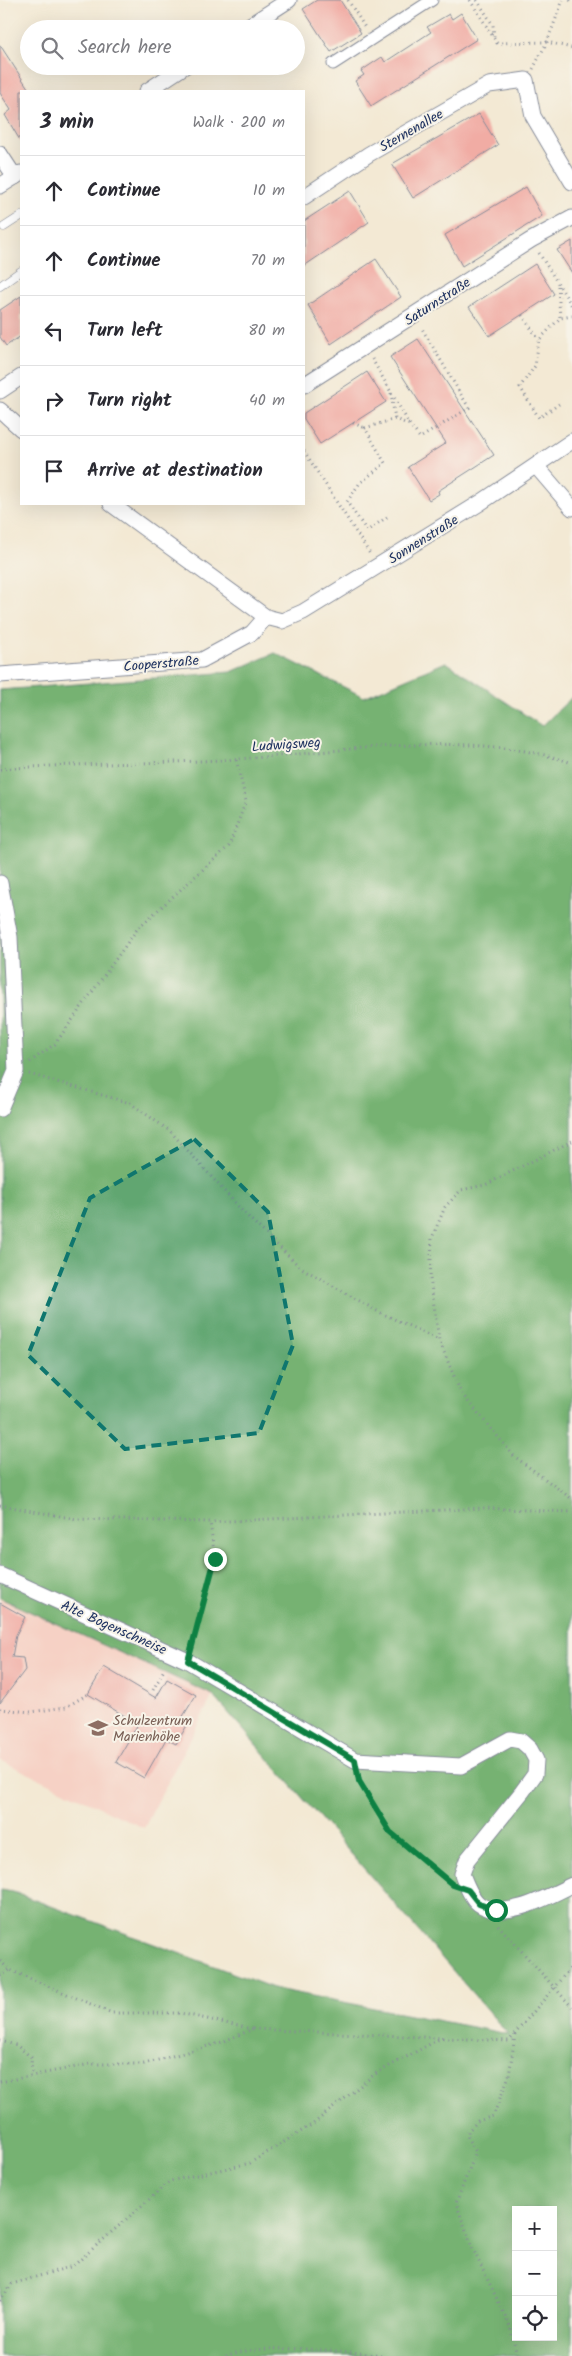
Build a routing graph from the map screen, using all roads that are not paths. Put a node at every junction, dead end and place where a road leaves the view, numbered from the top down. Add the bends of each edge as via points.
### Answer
1 (289, 0) edge
2 (432, 0) edge
3 (258, 20) edge
4 (333, 64) dead end
5 (171, 75) edge
6 (149, 90) edge
7 (0, 154) edge
8 (19, 175) edge
9 (572, 182) edge
10 (0, 186) edge
11 (305, 196) edge
12 (20, 217) edge
13 (572, 218) edge
14 (4, 227) dead end
15 (20, 272) edge
16 (0, 286) edge
17 (20, 378) edge
18 (305, 384) edge
19 (0, 391) edge
20 (0, 410) edge
21 (20, 428) edge
22 (572, 440) edge
23 (536, 466) junction
24 (118, 506) edge
25 (572, 508) edge
26 (266, 617) junction
27 (0, 675) edge
28 (0, 883) edge
29 (0, 1109) edge
30 (0, 1575) edge
31 (572, 1885) edge

1 - 3 street
2 - 4 street
5 - 6 street
7 - 8 street
8 - 10 street
9 - 11 street, Sternenallee via 533,116 526,80 489,85 369,154
12 - 14 lane
13 - 18 street, Saturnstraße via 531,240
15 - 16 lane
17 - 19 street
20 - 21 street
22 - 23 street, Sonnenstraße
23 - 25 street
23 - 26 street, Sonnenstraße via 303,612 282,621
24 - 26 street
26 - 27 street, Cooperstraße via 252,633 202,660
28 - 29 street via 10,936 16,1071
30 - 31 street, Alte Bogenschneise via 188,1661 355,1760 461,1766 510,1739 521,1741 536,1760 535,1774 467,1860 462,1874 468,1890 479,1904 496,1910 527,1906

